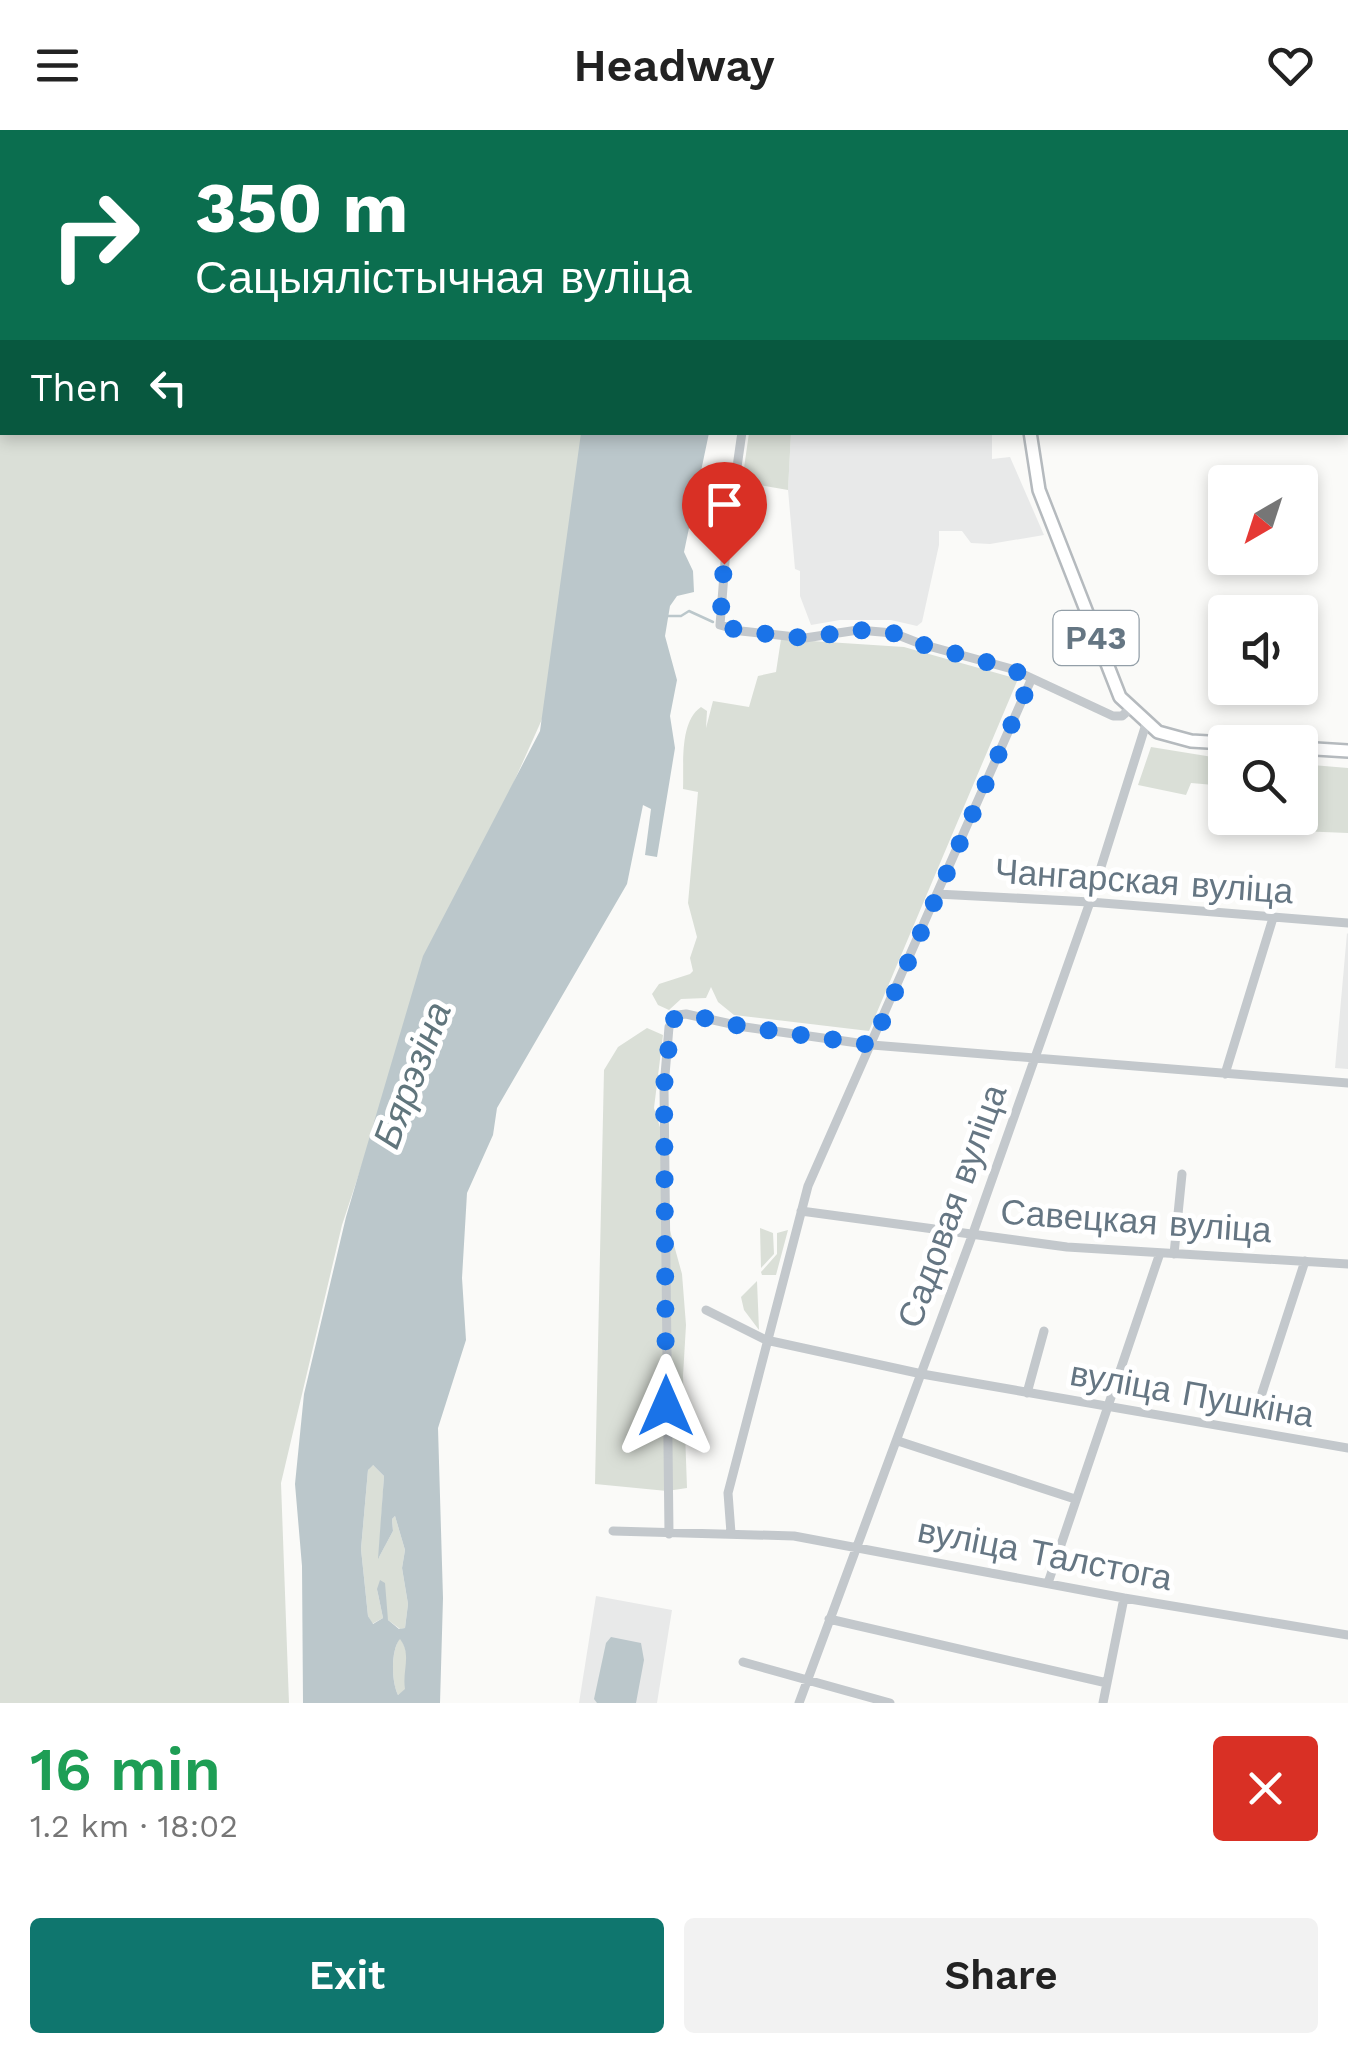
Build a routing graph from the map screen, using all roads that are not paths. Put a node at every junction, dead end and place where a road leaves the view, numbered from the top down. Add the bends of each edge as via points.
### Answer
1 (742, 435) edge
2 (1030, 435) edge
3 (1031, 680) junction
4 (1130, 709) junction
5 (1146, 724) junction
6 (1208, 741) edge
7 (1318, 750) edge
8 (1348, 752) edge
9 (937, 894) junction
10 (1090, 902) junction
11 (1273, 918) junction
12 (1348, 923) edge
13 (872, 1045) junction
14 (1035, 1057) junction
15 (1225, 1074) junction
16 (1348, 1083) edge
17 (1182, 1174) dead end
18 (801, 1211) junction
19 (972, 1236) junction
20 (1160, 1253) junction
21 (1174, 1254) junction
22 (1305, 1262) junction
23 (1348, 1264) edge
24 (706, 1310) dead end
25 (1044, 1331) dead end
26 (766, 1340) junction
27 (922, 1374) junction
28 (1027, 1393) junction
29 (1262, 1394) dead end
30 (1106, 1408) junction
31 (898, 1441) junction
32 (1348, 1448) edge
33 (1075, 1499) junction
34 (612, 1531) dead end
35 (669, 1534) junction
36 (731, 1534) junction
37 (855, 1546) junction
38 (1048, 1583) junction
39 (1124, 1598) junction
40 (829, 1618) junction
41 (1348, 1635) edge
42 (743, 1662) dead end
43 (809, 1678) junction
44 (1107, 1683) junction
45 (799, 1703) edge
46 (890, 1703) edge
47 (1103, 1703) edge

1 - 3 street via 720,625 805,638 893,633
2 - 4 main road, Р43 via 1039,490
3 - 4 street via 1113,716
3 - 9 street
4 - 5 main road, Р43
5 - 6 main road, Р43 via 1171,737
5 - 10 street, Садовая вуліца
7 - 8 main road
9 - 10 street, Чангарская вуліца
9 - 13 street
10 - 11 street, Чангарская вуліца
10 - 14 street, Садовая вуліца
11 - 12 street, Чангарская вуліца
11 - 15 street
13 - 14 street
13 - 18 street
13 - 35 street via 686,1014 669,1026
14 - 15 street
14 - 19 street, Садовая вуліца
15 - 16 street
17 - 21 street
18 - 19 street, Савецкая вуліца
18 - 26 street
19 - 20 street, Савецкая вуліца
19 - 27 street, Садовая вуліца
20 - 21 street, Савецкая вуліца
20 - 30 street
21 - 22 street, Савецкая вуліца
22 - 23 street, Савецкая вуліца
22 - 29 street
24 - 26 street, вуліца Пушкіна
25 - 28 street, вуліца Пушкіна
26 - 27 street, вуліца Пушкіна
26 - 36 street via 728,1493
27 - 28 street, вуліца Пушкіна
27 - 31 street, Садовая вуліца
28 - 30 street, вуліца Пушкіна
30 - 32 street, вуліца Пушкіна
30 - 33 street
31 - 33 street
31 - 37 street, Садовая вуліца
33 - 38 street
34 - 35 street, вуліца Талстога
35 - 36 street, вуліца Талстога
36 - 37 street, вуліца Талстога
37 - 38 street, вуліца Талстога
37 - 40 street, Садовая вуліца
38 - 39 street, вуліца Талстога
39 - 41 street, вуліца Талстога
39 - 44 street
40 - 43 street, Садовая вуліца
40 - 44 street
42 - 43 street
43 - 45 street, Садовая вуліца
43 - 46 street
44 - 47 street

